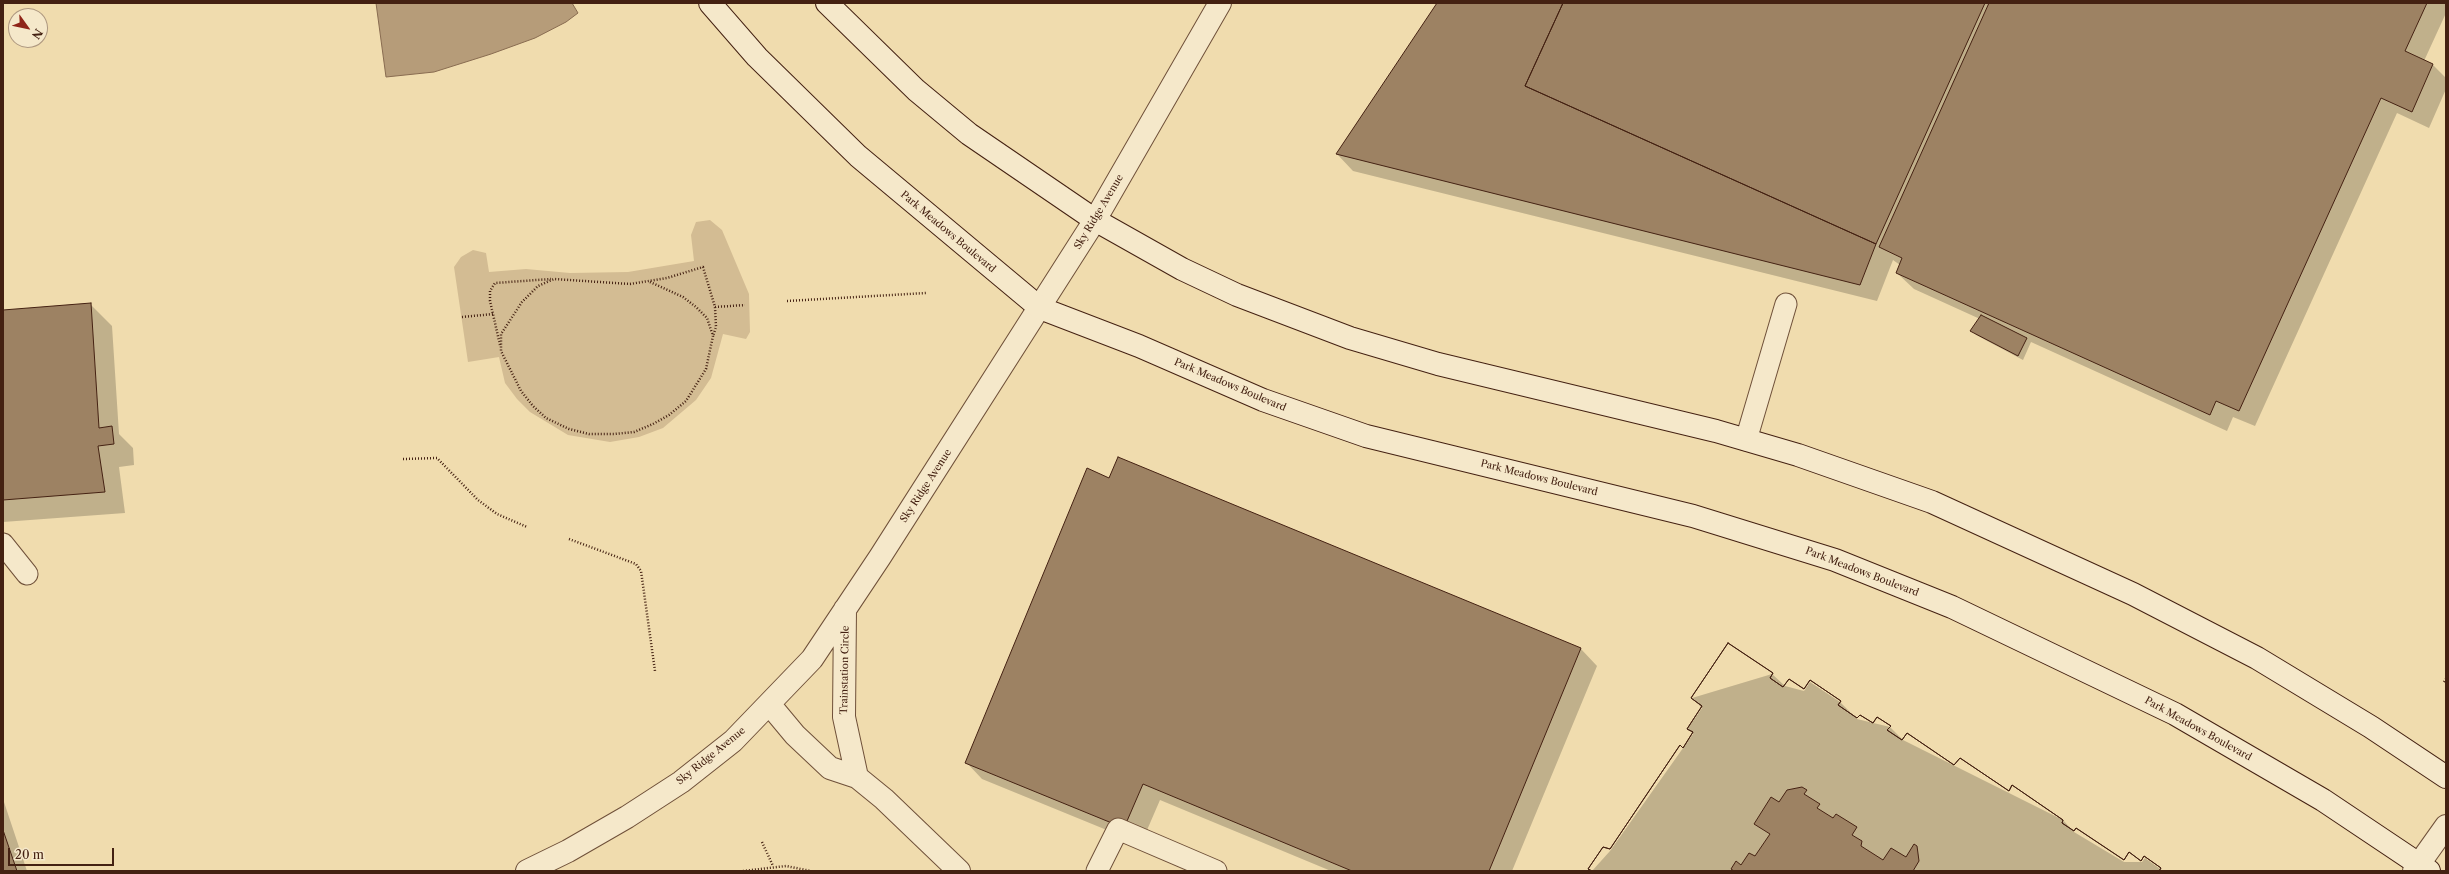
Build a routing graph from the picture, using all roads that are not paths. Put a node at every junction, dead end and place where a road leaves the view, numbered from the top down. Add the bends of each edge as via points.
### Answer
1 (710, 3) edge
2 (827, 3) edge
3 (1220, 3) edge
4 (1095, 220) junction
5 (1786, 304) dead end
6 (1040, 308) junction
7 (1746, 440) junction
8 (3, 544) edge
9 (27, 574) dead end
10 (845, 608) junction
11 (770, 705) junction
12 (857, 777) junction
13 (2446, 777) edge
14 (2446, 826) edge
15 (2420, 869) edge
16 (527, 871) edge
17 (959, 871) edge
18 (1097, 871) edge
19 (1216, 871) edge

1 - 6 main road, Park Meadows Boulevard via 757,57 858,156
2 - 4 main road via 916,90 969,134
3 - 4 main road, Sky Ridge Avenue
4 - 6 main road, Sky Ridge Avenue
4 - 7 main road via 1209,282 1350,338 1438,364
5 - 7 lane
6 - 10 main road, Sky Ridge Avenue
6 - 15 main road, Park Meadows Boulevard via 1139,346 1263,400 1366,436 1693,516 1835,560 1952,607 2175,714 2323,800
7 - 13 main road via 1798,455 1932,502 2133,594 2257,658 2371,727
8 - 9 lane
10 - 11 main road, Sky Ridge Avenue via 812,659
10 - 12 main road, Trainstation Circle via 844,717
11 - 12 main road via 795,735 830,768
11 - 16 main road, Sky Ridge Avenue via 734,741 681,782 627,817
12 - 17 main road via 884,799
14 - 15 main road
18 - 19 lane via 1118,829

